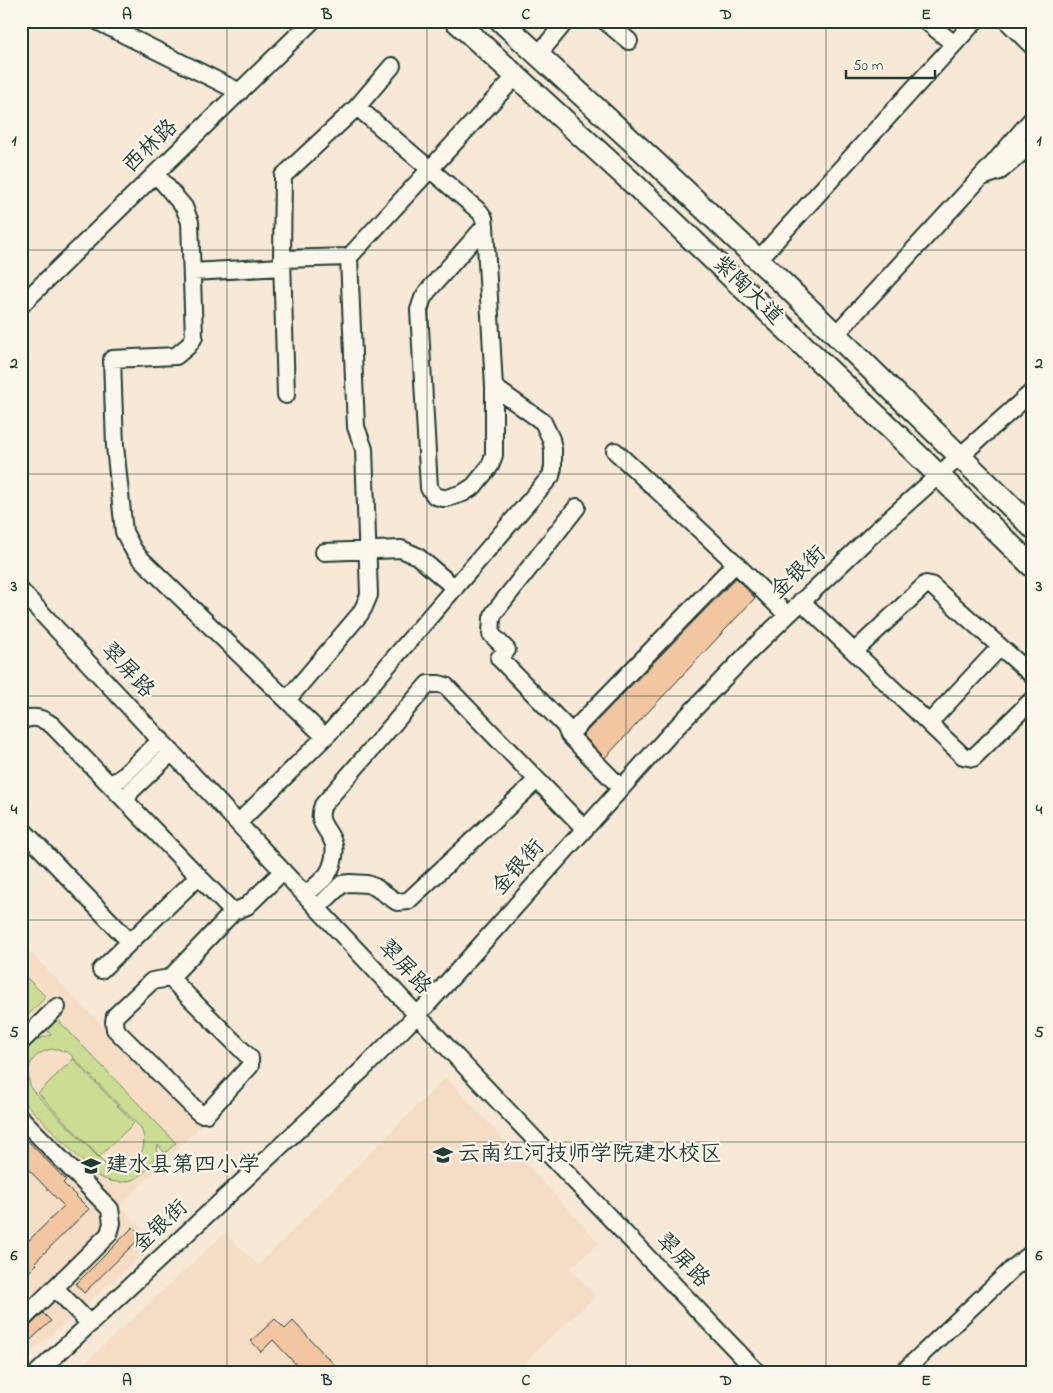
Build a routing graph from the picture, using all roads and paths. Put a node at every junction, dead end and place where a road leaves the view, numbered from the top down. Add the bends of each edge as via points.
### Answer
1 (97, 21) edge
2 (312, 21) edge
3 (456, 21) edge
4 (501, 21) edge
5 (566, 21) edge
6 (926, 21) edge
7 (975, 21) edge
8 (1007, 21) edge
9 (611, 23) edge
10 (629, 40) dead end
11 (954, 44) junction
12 (1032, 46) edge
13 (538, 55) junction
14 (392, 66) dead end
15 (516, 76) junction
16 (240, 92) junction
17 (357, 107) junction
18 (1032, 119) edge
19 (1032, 144) edge
20 (430, 169) junction
21 (156, 174) junction
22 (978, 179) junction
23 (484, 226) junction
24 (349, 257) junction
25 (758, 260) junction
26 (282, 263) junction
27 (192, 272) junction
28 (21, 305) edge
29 (836, 334) junction
30 (494, 387) junction
31 (1032, 392) edge
32 (286, 395) dead end
33 (615, 451) dead end
34 (960, 456) junction
35 (938, 475) junction
36 (576, 507) dead end
37 (1032, 527) edge
38 (368, 550) junction
39 (324, 552) dead end
40 (736, 563) junction
41 (1032, 566) edge
42 (455, 588) junction
43 (21, 591) edge
44 (801, 601) junction
45 (788, 614) junction
46 (1000, 647) junction
47 (854, 652) junction
48 (1032, 675) edge
49 (286, 700) junction
50 (1032, 700) edge
51 (21, 721) edge
52 (928, 723) junction
53 (569, 735) junction
54 (325, 737) junction
55 (167, 746) junction
56 (537, 780) junction
57 (110, 784) junction
58 (622, 788) junction
59 (126, 800) junction
60 (238, 823) junction
61 (21, 828) edge
62 (585, 829) junction
63 (283, 871) junction
64 (199, 876) junction
65 (305, 895) junction
66 (317, 908) junction
67 (233, 912) junction
68 (130, 942) junction
69 (102, 970) dead end
70 (170, 978) junction
71 (57, 1007) dead end
72 (417, 1015) junction
73 (21, 1042) edge
74 (21, 1118) edge
75 (1032, 1252) edge
76 (55, 1288) junction
77 (21, 1321) edge
78 (90, 1324) junction
79 (38, 1372) edge
80 (757, 1372) edge
81 (903, 1372) edge

1 - 16 street
2 - 16 street, 西林路
3 - 15 main road, 紫陶大道
4 - 13 main road, 紫陶大道
5 - 13 street
6 - 11 street
7 - 11 street
8 - 12 street
9 - 10 street
11 - 25 street
13 - 25 main road, 紫陶大道
14 - 17 street
15 - 20 street
15 - 35 main road, 紫陶大道 via 636,186
16 - 21 street, 西林路
17 - 20 street
17 - 26 street via 283,176
18 - 22 street
19 - 22 street via 1000,171
20 - 23 street via 480,212
20 - 24 street
21 - 27 street via 189,217
21 - 28 street, 西林路
22 - 29 street
23 - 30 street
23 - 30 street via 427,292 420,310 429,488 435,496 447,498 463,493 474,486 490,466 494,455
24 - 26 street
24 - 38 street via 356,427 364,449
25 - 29 main road, 紫陶大道
26 - 27 street
26 - 32 street
27 - 49 street via 194,337 188,346 176,356 112,359 115,446 124,532 139,557
29 - 34 main road, 紫陶大道
30 - 42 street via 543,422 551,439 553,467 551,476
31 - 34 street, 金银街
33 - 40 street
34 - 35 street, 金银街
34 - 37 main road, 紫陶大道
35 - 41 main road, 紫陶大道
35 - 44 street, 金银街
36 - 53 street via 494,613 491,629 491,634 508,650 499,658 565,726
38 - 39 street
38 - 42 street via 407,550
38 - 49 street via 368,595 364,608
40 - 45 street
40 - 53 street
42 - 54 street
43 - 55 street, 翠屏路
44 - 45 street, 金银街
44 - 47 street
45 - 58 street, 金银街 via 690,712
46 - 47 street via 926,584
46 - 48 street
46 - 52 street
47 - 52 street
49 - 54 street
50 - 52 street via 973,758 963,756
51 - 57 street via 33,717 52,724
53 - 58 street
54 - 60 street
55 - 57 street
55 - 59 street
55 - 60 street, 翠屏路
56 - 62 street
56 - 65 street via 446,686 428,684 323,805 320,818 334,845 332,863 326,876
56 - 66 street via 408,901 397,902 367,884 350,883 342,884
57 - 59 street
58 - 62 street, 金银街
59 - 64 street
60 - 63 street, 翠屏路
61 - 68 street
62 - 72 street, 金银街
63 - 65 street, 翠屏路
63 - 67 street via 247,906
64 - 67 street
64 - 68 street
65 - 66 street, 翠屏路
66 - 72 street, 翠屏路
67 - 70 street
68 - 69 street
70 - 70 street via 250,1058 250,1066 206,1114 197,1111 114,1029 115,1016 152,982
71 - 73 street
72 - 78 street, 金银街
72 - 80 street, 翠屏路
74 - 76 street via 110,1209 112,1216 109,1234
75 - 81 street
76 - 77 street
76 - 78 street
78 - 79 street, 金银街

